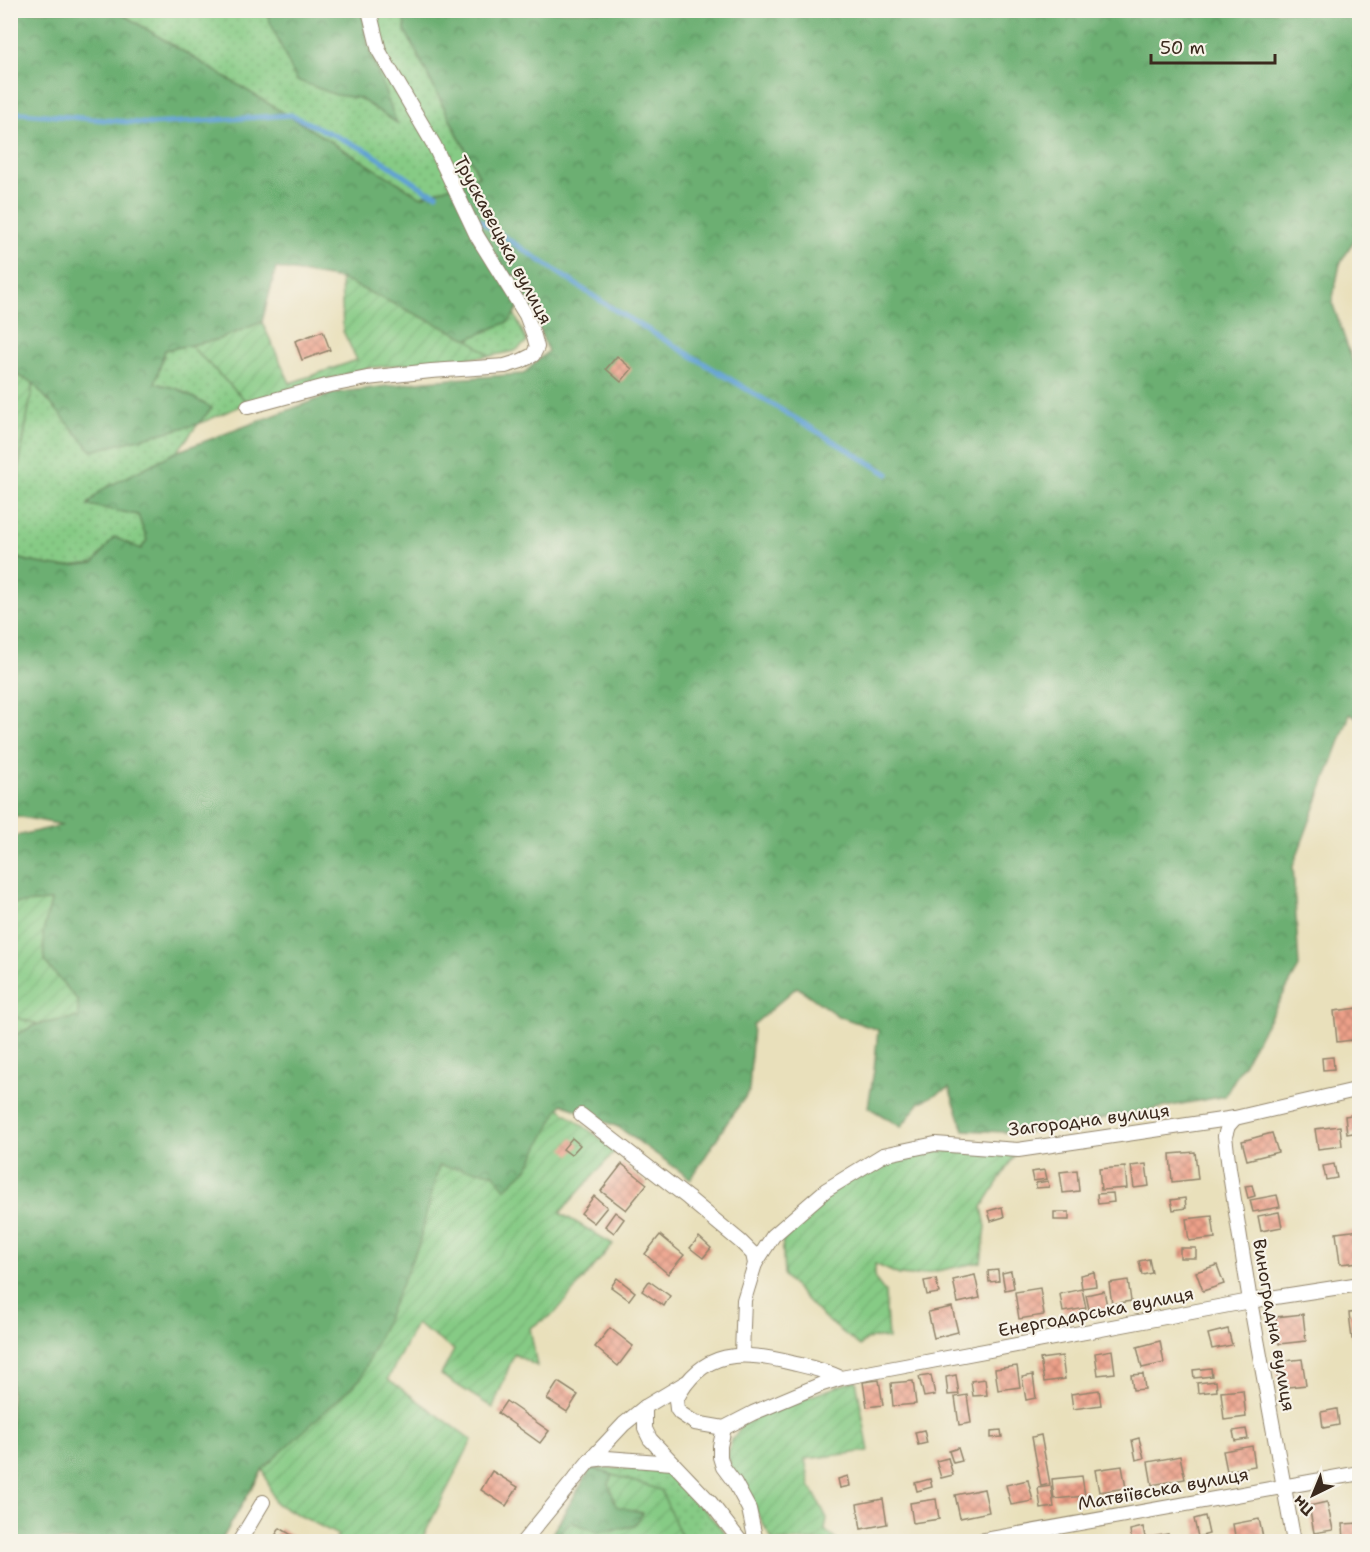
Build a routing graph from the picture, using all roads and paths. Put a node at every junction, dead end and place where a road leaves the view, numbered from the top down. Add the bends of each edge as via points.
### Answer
1 (369, 10) edge
2 (248, 407) dead end
3 (1359, 1089) edge
4 (581, 1115) dead end
5 (1235, 1118) junction
6 (755, 1264) junction
7 (1359, 1284) edge
8 (1250, 1301) junction
9 (742, 1354) junction
10 (841, 1378) junction
11 (687, 1382) junction
12 (645, 1407) junction
13 (724, 1428) junction
14 (590, 1460) junction
15 (672, 1463) junction
16 (1359, 1473) edge
17 (1284, 1486) junction
18 (263, 1502) dead end
19 (239, 1542) edge
20 (523, 1542) edge
21 (741, 1542) edge
22 (756, 1542) edge
23 (974, 1542) edge
24 (1294, 1542) edge

1 - 2 street, Трускавецька вулиця via 379,51 434,145 477,236 526,315 537,347 532,355 505,366 367,378
3 - 5 street, Загородна вулиця
4 - 6 street via 741,1242 753,1254
5 - 6 street, Загородна вулиця via 1018,1150 935,1144 883,1155 826,1190 773,1236
5 - 8 street, Виноградна вулиця via 1225,1136
6 - 9 street, Загородна вулиця via 744,1300
7 - 8 street, Енергодарська вулиця
8 - 10 street, Енергодарська вулиця
8 - 17 street, Виноградна вулиця
9 - 10 street via 828,1371
9 - 11 street via 711,1361
10 - 13 street, Енергодарська вулиця
11 - 12 street
11 - 13 street via 676,1400 680,1413 695,1423
12 - 14 street
12 - 15 street via 645,1430
13 - 22 street via 720,1457 749,1509
14 - 15 street
14 - 20 street
15 - 21 street
16 - 17 street, Матвіївська вулиця
17 - 23 street, Матвіївська вулиця
17 - 24 street, Виноградна вулиця
18 - 19 street

